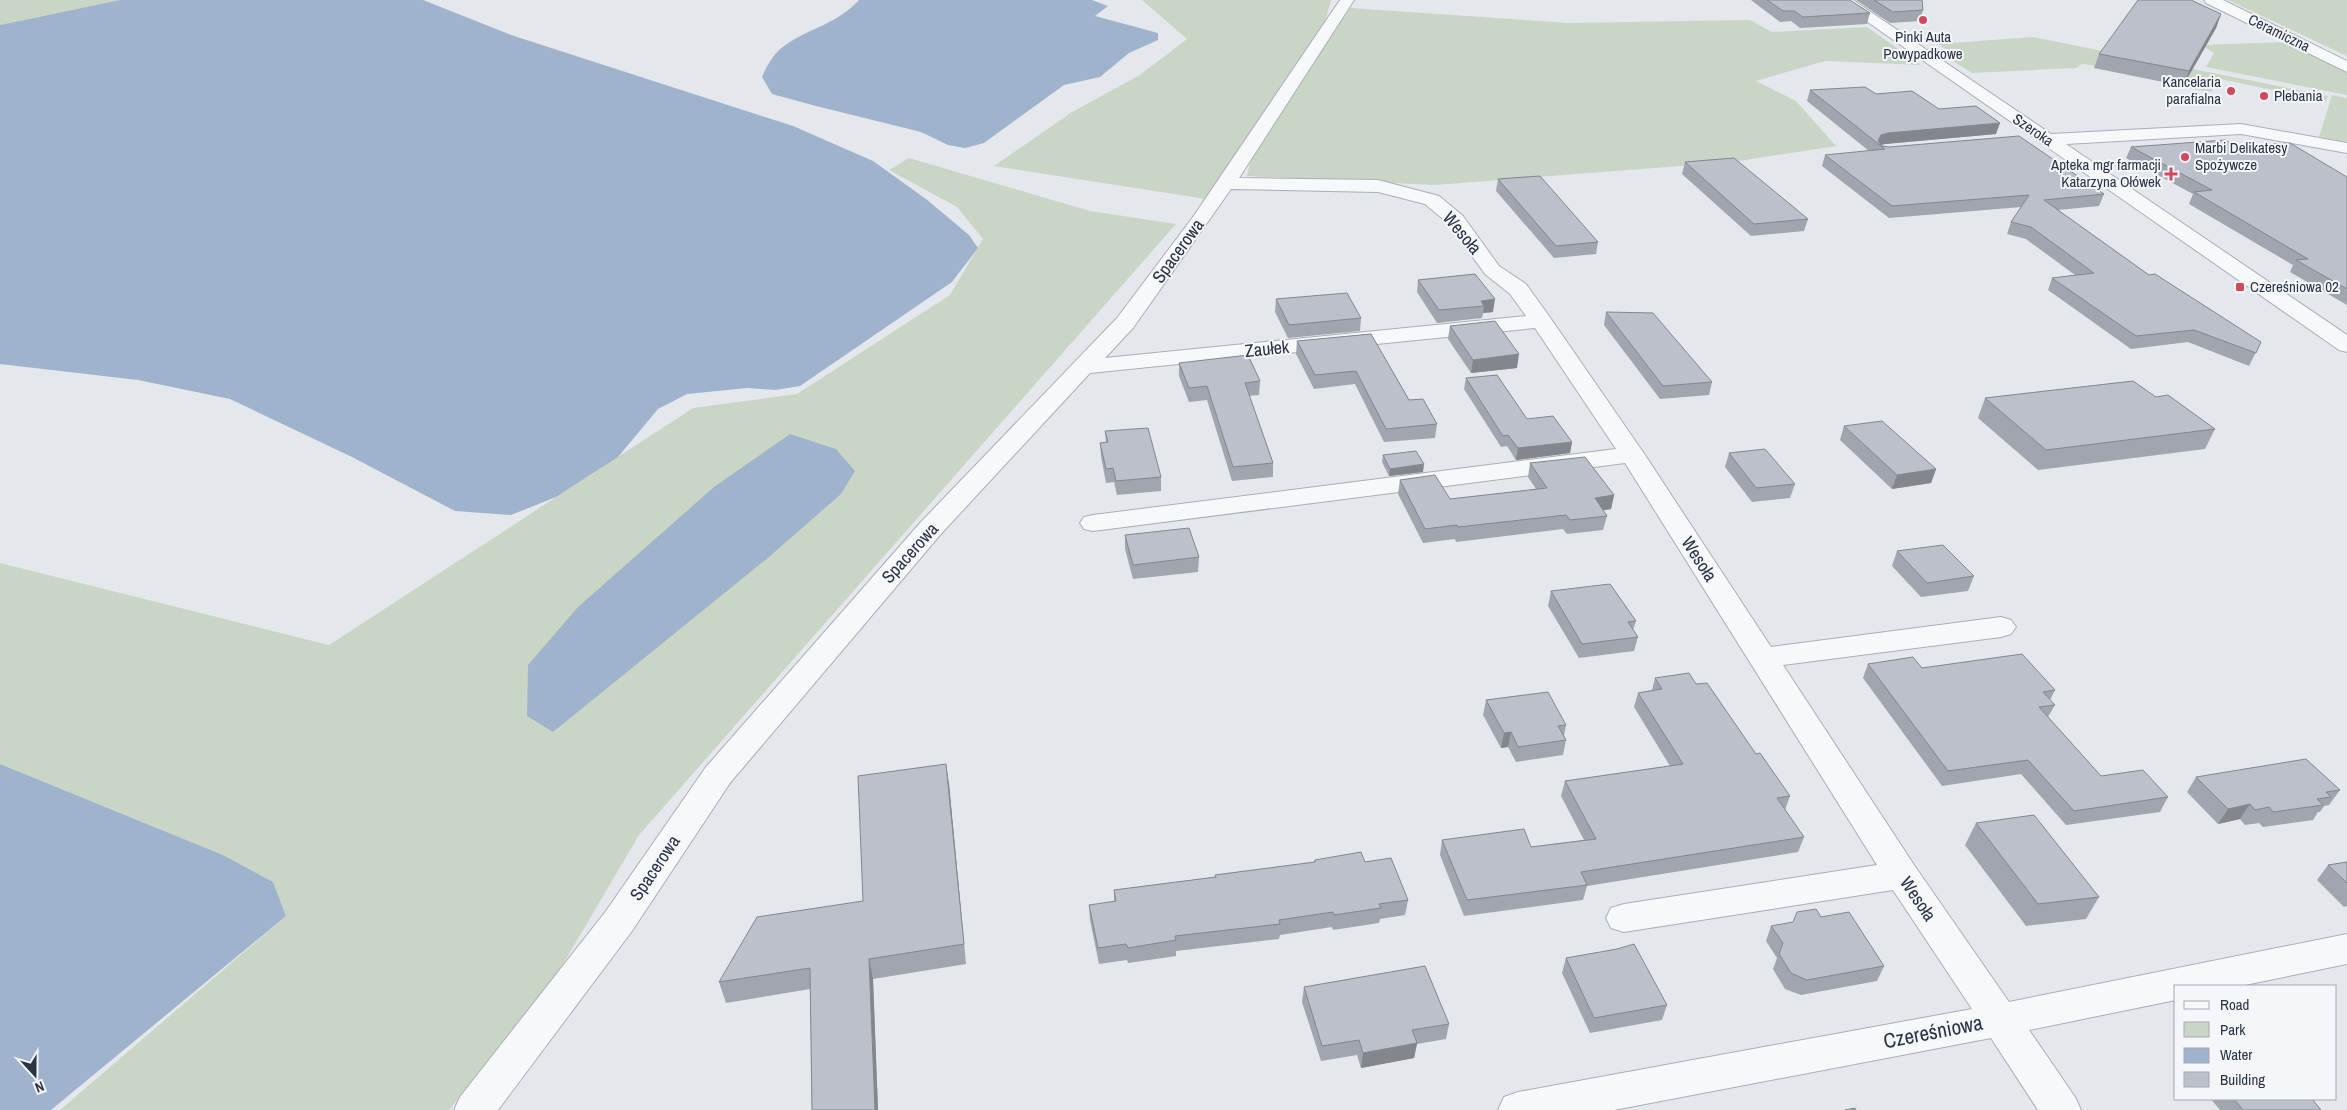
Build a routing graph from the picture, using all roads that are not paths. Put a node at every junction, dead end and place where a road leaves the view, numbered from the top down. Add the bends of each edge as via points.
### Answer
1 (1347, 0) edge
2 (1843, 0) edge
3 (2211, 0) edge
4 (2347, 67) edge
5 (2044, 138) junction
6 (2020, 139) edge
7 (2347, 148) edge
8 (1224, 183) junction
9 (1542, 321) junction
10 (2347, 345) edge
11 (1083, 367) junction
12 (1632, 455) junction
13 (1093, 523) dead end
14 (2001, 627) dead end
15 (1763, 658) junction
16 (1902, 875) junction
17 (1624, 918) dead end
18 (2347, 949) edge
19 (2000, 1020) junction
20 (474, 1110) edge
21 (1518, 1110) edge
22 (2061, 1110) edge

1 - 8 street, Spacerowa
2 - 5 street, Szeroka
3 - 4 street, Ceramiczna
5 - 6 street
5 - 7 street via 2241,129
5 - 10 street, Szeroka
8 - 9 street, Wesoła via 1378,186 1432,200 1456,220 1492,270 1518,289
8 - 11 street, Spacerowa via 1201,220 1125,323
9 - 11 street, Zaułek
9 - 12 street, Wesoła
11 - 20 street, Spacerowa via 924,537 718,774 619,921
12 - 13 street
12 - 15 street, Wesoła
14 - 15 street
15 - 16 street, Wesoła
16 - 17 street
16 - 19 street, Wesoła
18 - 19 street, Czereśniowa
19 - 21 street, Czereśniowa
19 - 22 street, Wesoła

